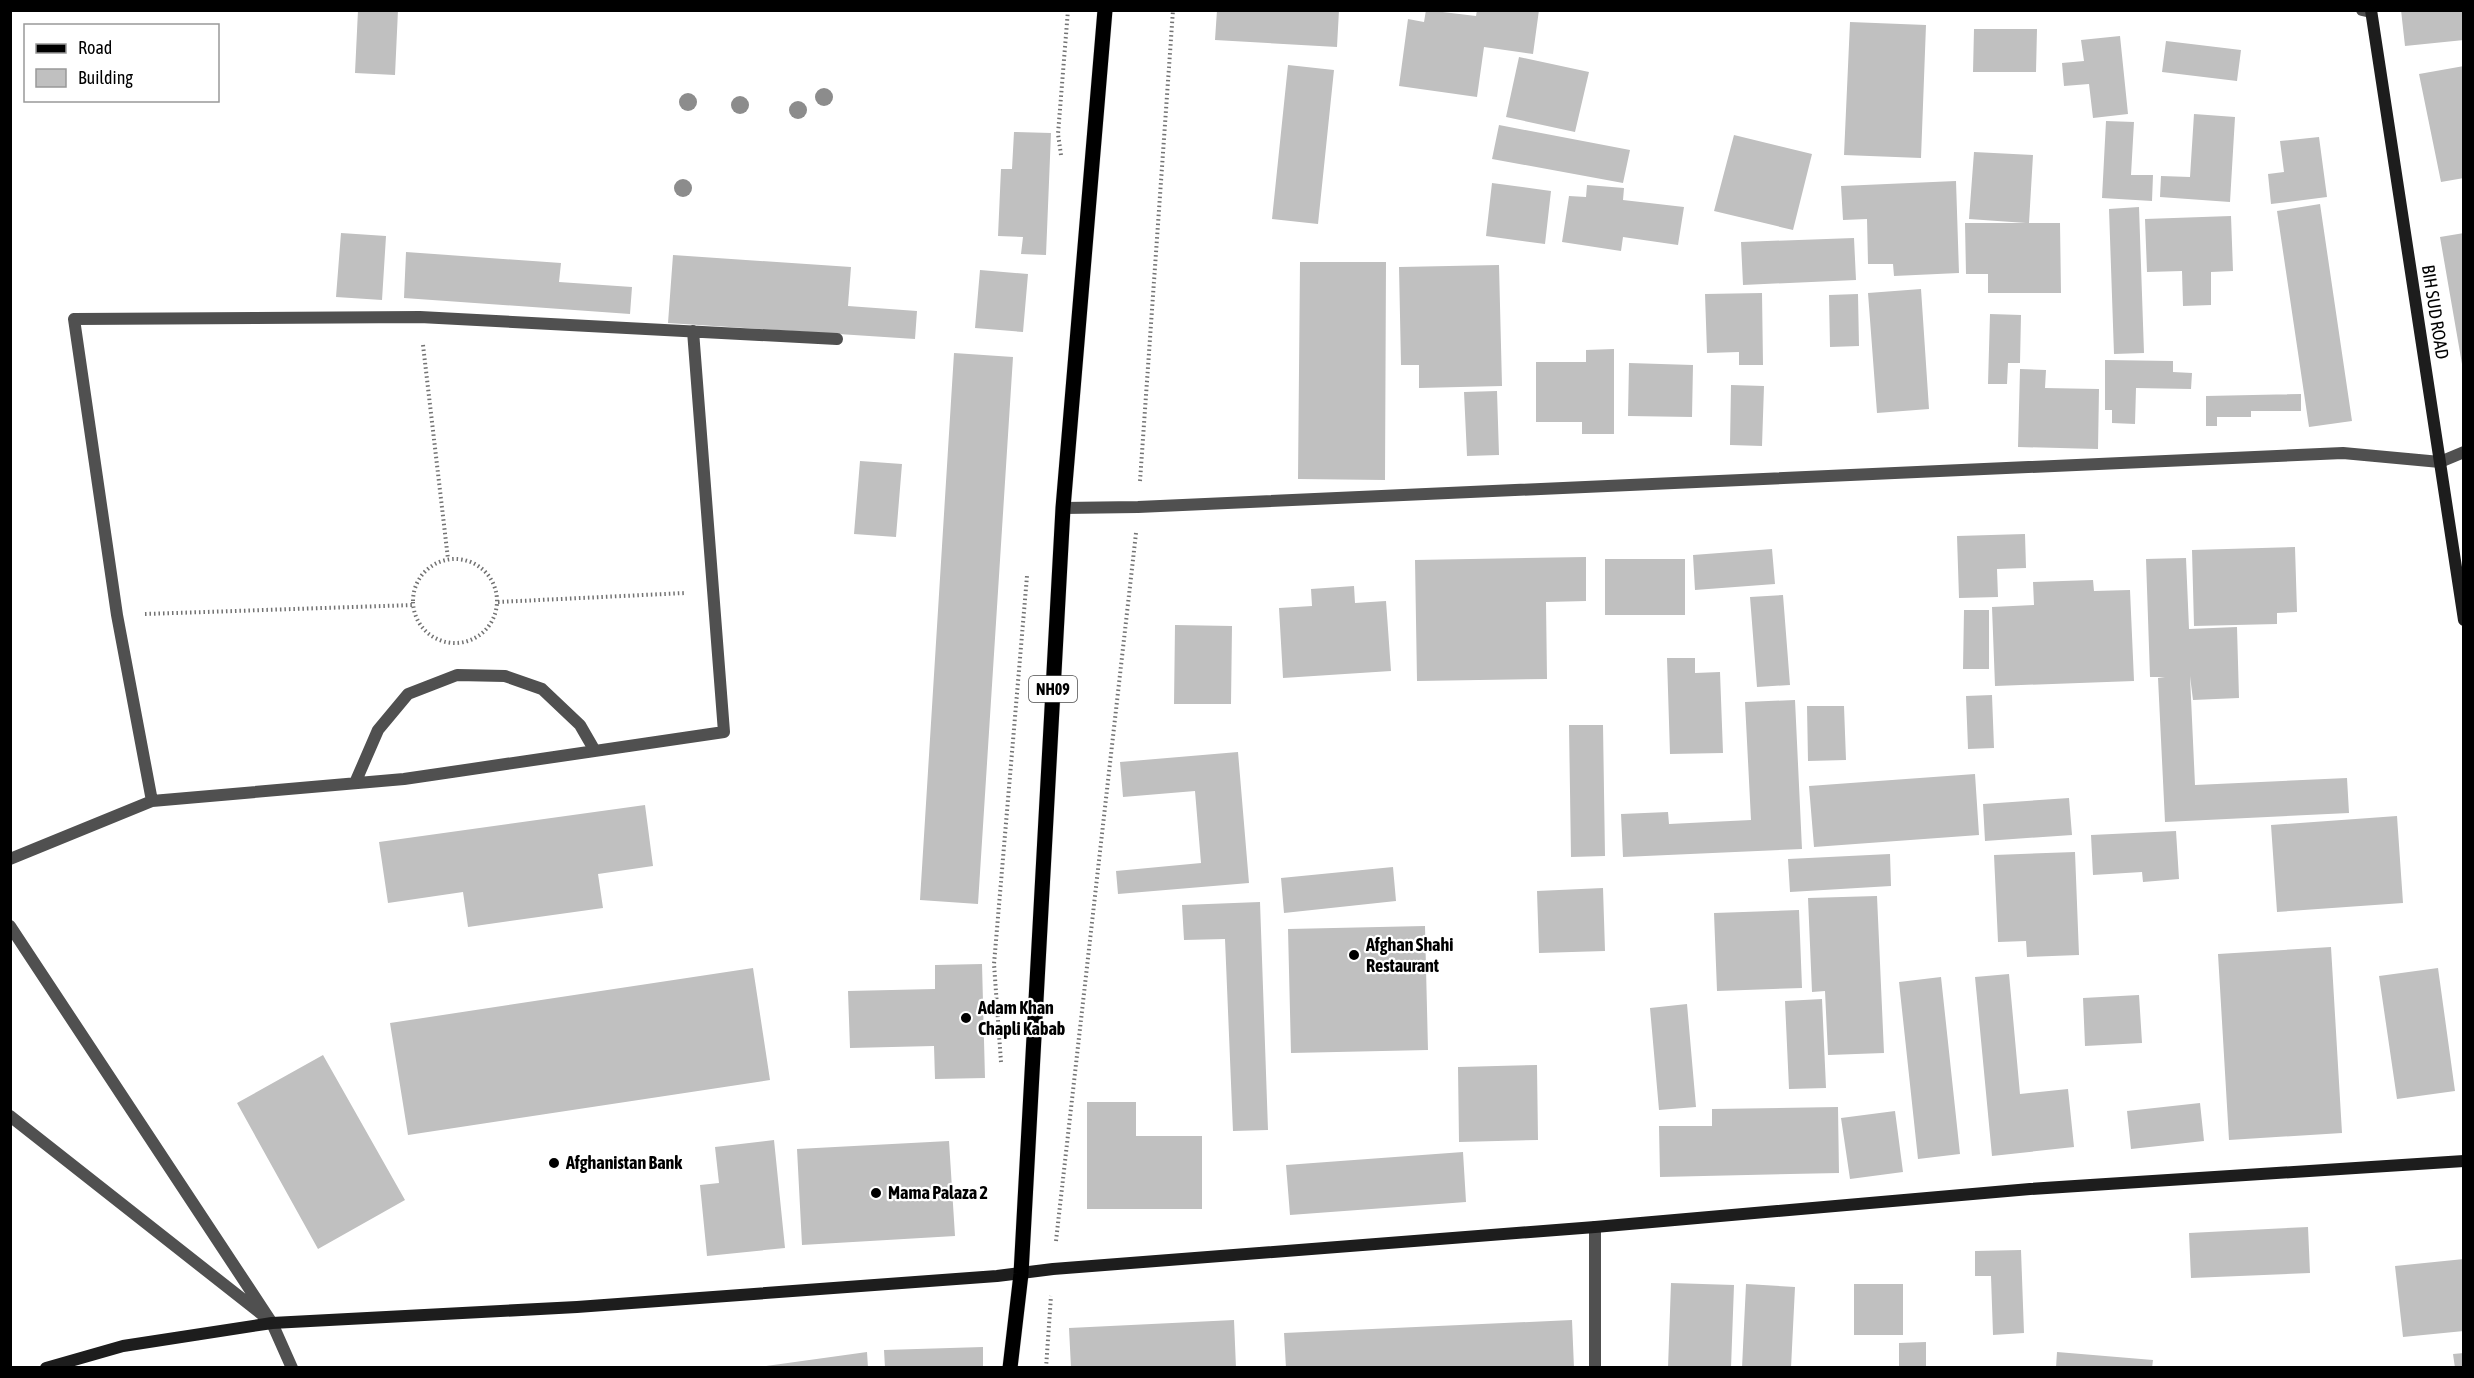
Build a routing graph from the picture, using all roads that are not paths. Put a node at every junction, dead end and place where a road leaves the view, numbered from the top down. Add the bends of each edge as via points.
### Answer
1 (1105, 10) edge
2 (2368, 11) edge
3 (693, 331) junction
4 (837, 339) dead end
5 (2463, 452) edge
6 (2440, 462) junction
7 (1063, 508) junction
8 (2463, 620) edge
9 (595, 751) junction
10 (355, 783) junction
11 (152, 801) junction
12 (10, 858) edge
13 (10, 926) edge
14 (10, 1116) edge
15 (2463, 1161) edge
16 (1595, 1227) junction
17 (1021, 1274) junction
18 (272, 1323) junction
19 (46, 1368) edge
20 (292, 1368) edge
21 (1010, 1368) edge
22 (1595, 1368) edge

1 - 7 main road, NH09
2 - 6 main road, BIH SUD ROAD
3 - 4 street
3 - 9 street via 724,732
3 - 11 street via 420,317 74,319 117,615
5 - 6 street
6 - 7 street via 2343,453
6 - 8 main road, BIH SUD ROAD
7 - 17 main road, NH09
9 - 10 street
9 - 10 street via 580,726 543,689 505,676 457,675 408,694 378,730
10 - 11 street
11 - 12 street
13 - 18 street
14 - 18 street
15 - 16 main road via 2030,1189
16 - 17 main road
16 - 22 street
17 - 18 main road via 589,1306
17 - 21 main road, NH09
18 - 19 main road via 123,1346
18 - 20 street

